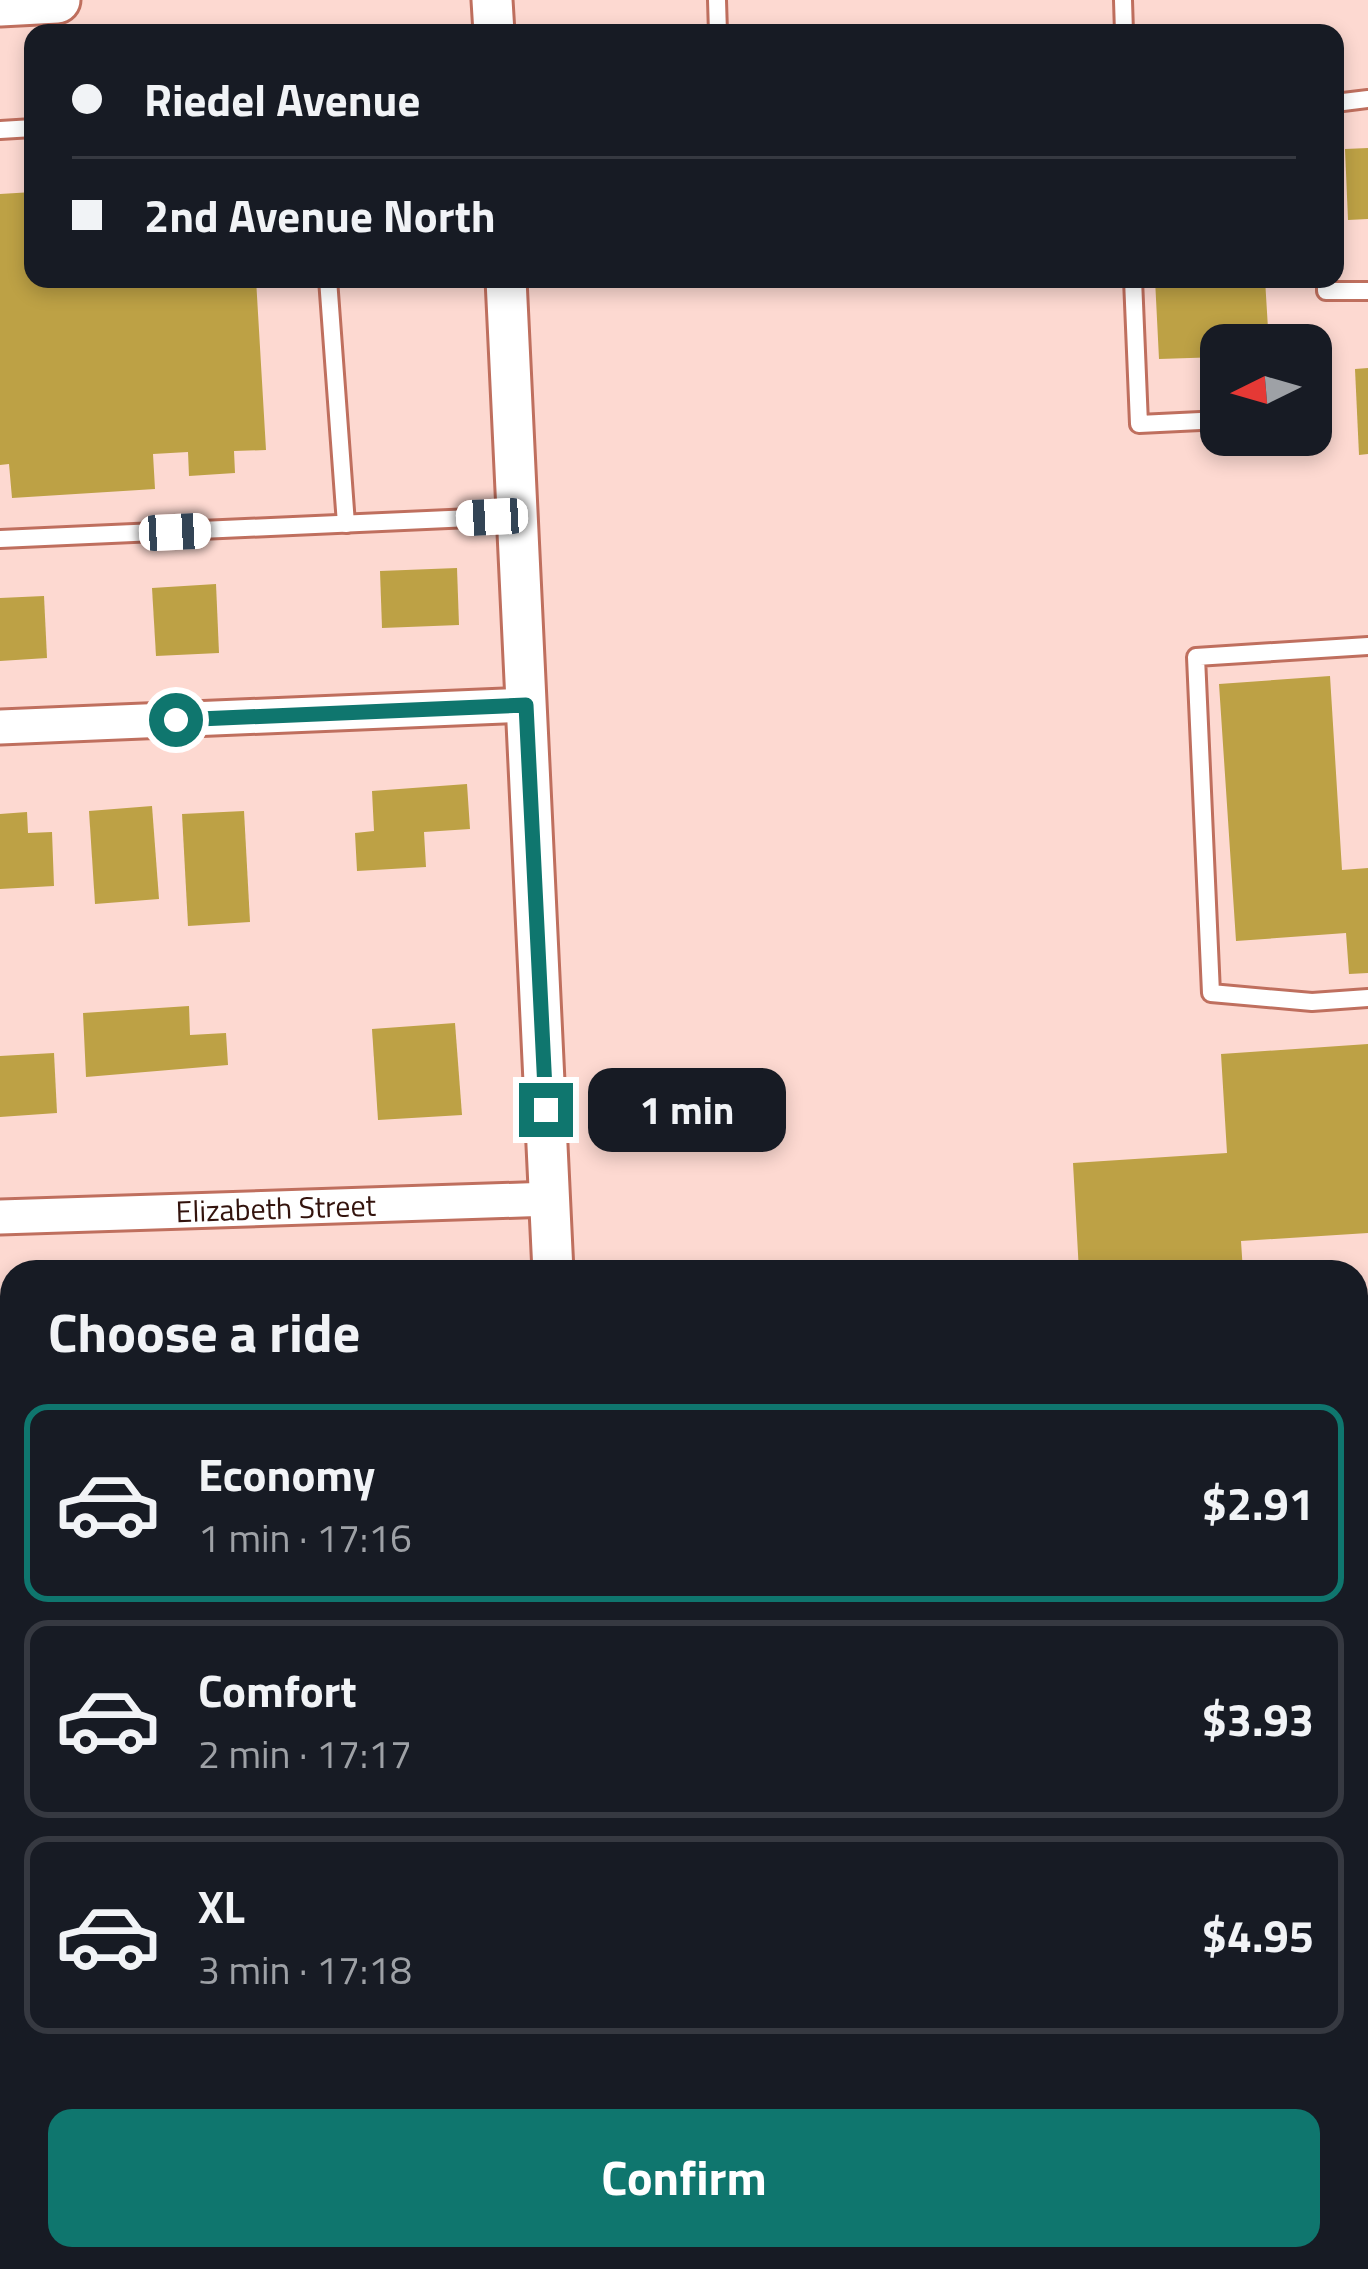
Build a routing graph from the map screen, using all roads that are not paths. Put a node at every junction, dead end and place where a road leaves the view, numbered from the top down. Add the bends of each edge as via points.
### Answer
1 (57, 0) edge
2 (0, 3) edge
3 (329, 288) edge
4 (506, 288) edge
5 (1133, 288) edge
6 (1326, 288) edge
7 (1368, 291) edge
8 (1200, 422) edge
9 (518, 516) junction
10 (346, 524) junction
11 (0, 539) edge
12 (1368, 646) edge
13 (526, 705) junction
14 (0, 727) edge
15 (1368, 998) edge
16 (550, 1199) junction
17 (0, 1217) edge
18 (553, 1260) edge

1 - 2 main road
3 - 10 lane
4 - 9 street
5 - 8 lane via 1139,424
6 - 7 lane
9 - 10 lane
9 - 13 street
10 - 11 lane
12 - 15 lane via 1196,657 1210,993
13 - 14 street
13 - 16 street
16 - 17 street, Elizabeth Street
16 - 18 street

